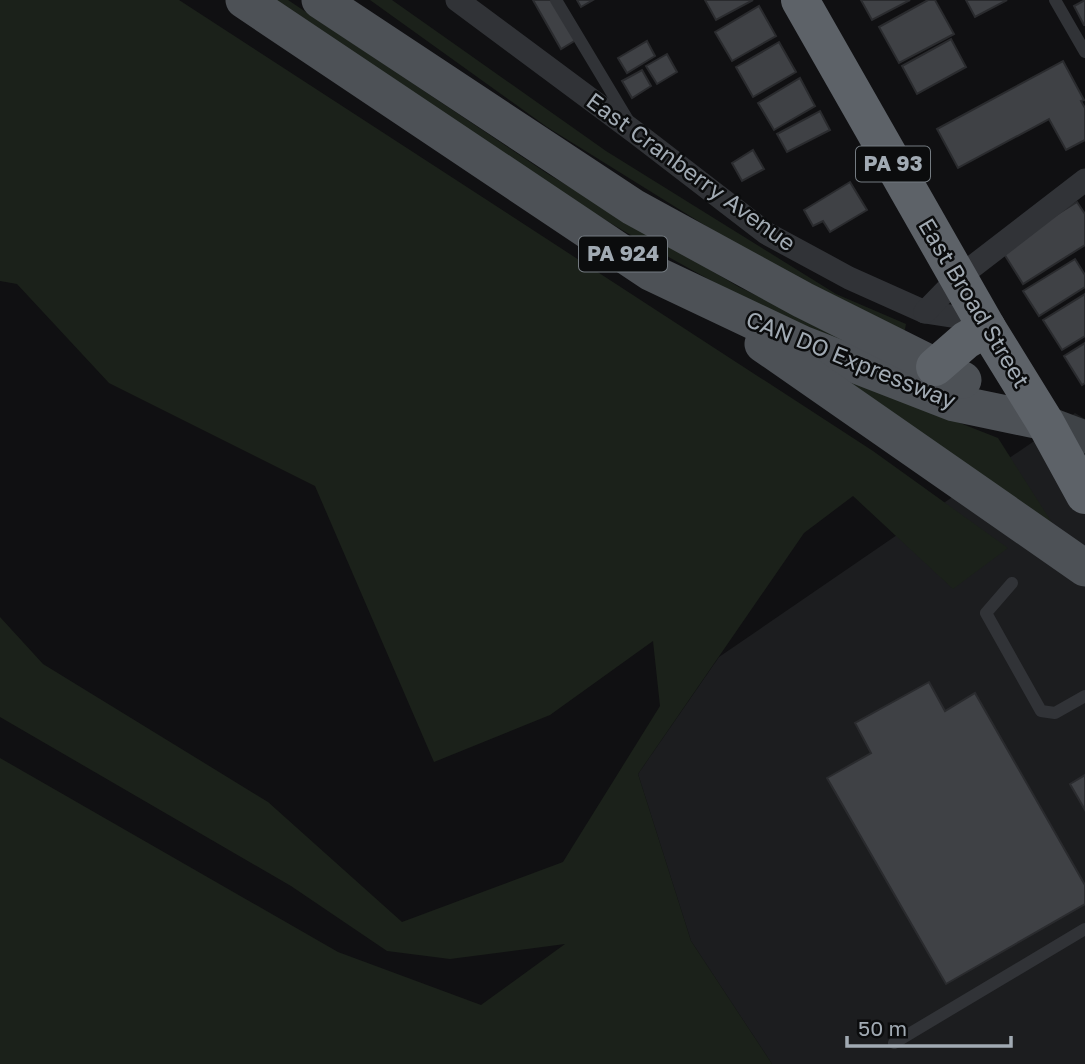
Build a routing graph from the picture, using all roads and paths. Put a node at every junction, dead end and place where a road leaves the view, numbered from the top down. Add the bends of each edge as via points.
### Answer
1 (244, 0) edge
2 (320, 0) edge
3 (556, 0) edge
4 (800, 0) edge
5 (1055, 0) edge
6 (461, 1) edge
7 (1085, 52) edge
8 (636, 133) junction
9 (1085, 180) edge
10 (650, 272) junction
11 (958, 278) junction
12 (925, 312) junction
13 (985, 325) junction
14 (935, 367) junction
15 (1045, 422) junction
16 (1085, 437) edge
17 (1085, 495) edge
18 (1085, 568) edge
19 (1012, 583) dead end
20 (1085, 696) edge
21 (1085, 929) edge
22 (894, 1044) dead end

1 - 10 main road, CAN DO Expressway / PA 924
2 - 14 main road, CAN DO Expressway / PA 924 via 633,207
3 - 8 lane
4 - 11 highway, East Broad Street / PA 93
5 - 7 lane
6 - 8 street, East Cranberry Avenue
8 - 12 street, East Cranberry Avenue via 766,233
9 - 11 street
10 - 15 main road, CAN DO Expressway / PA 924 via 802,344 954,404
10 - 18 main road via 755,339
11 - 12 street
11 - 13 highway, East Broad Street / PA 93
12 - 13 street, East Cranberry Avenue
13 - 14 highway
13 - 15 highway, East Broad Street / PA 93
14 - 15 main road, CAN DO Expressway
15 - 16 street
15 - 17 highway, PA 93
19 - 20 lane via 986,613 1041,711 1055,713
21 - 22 lane

